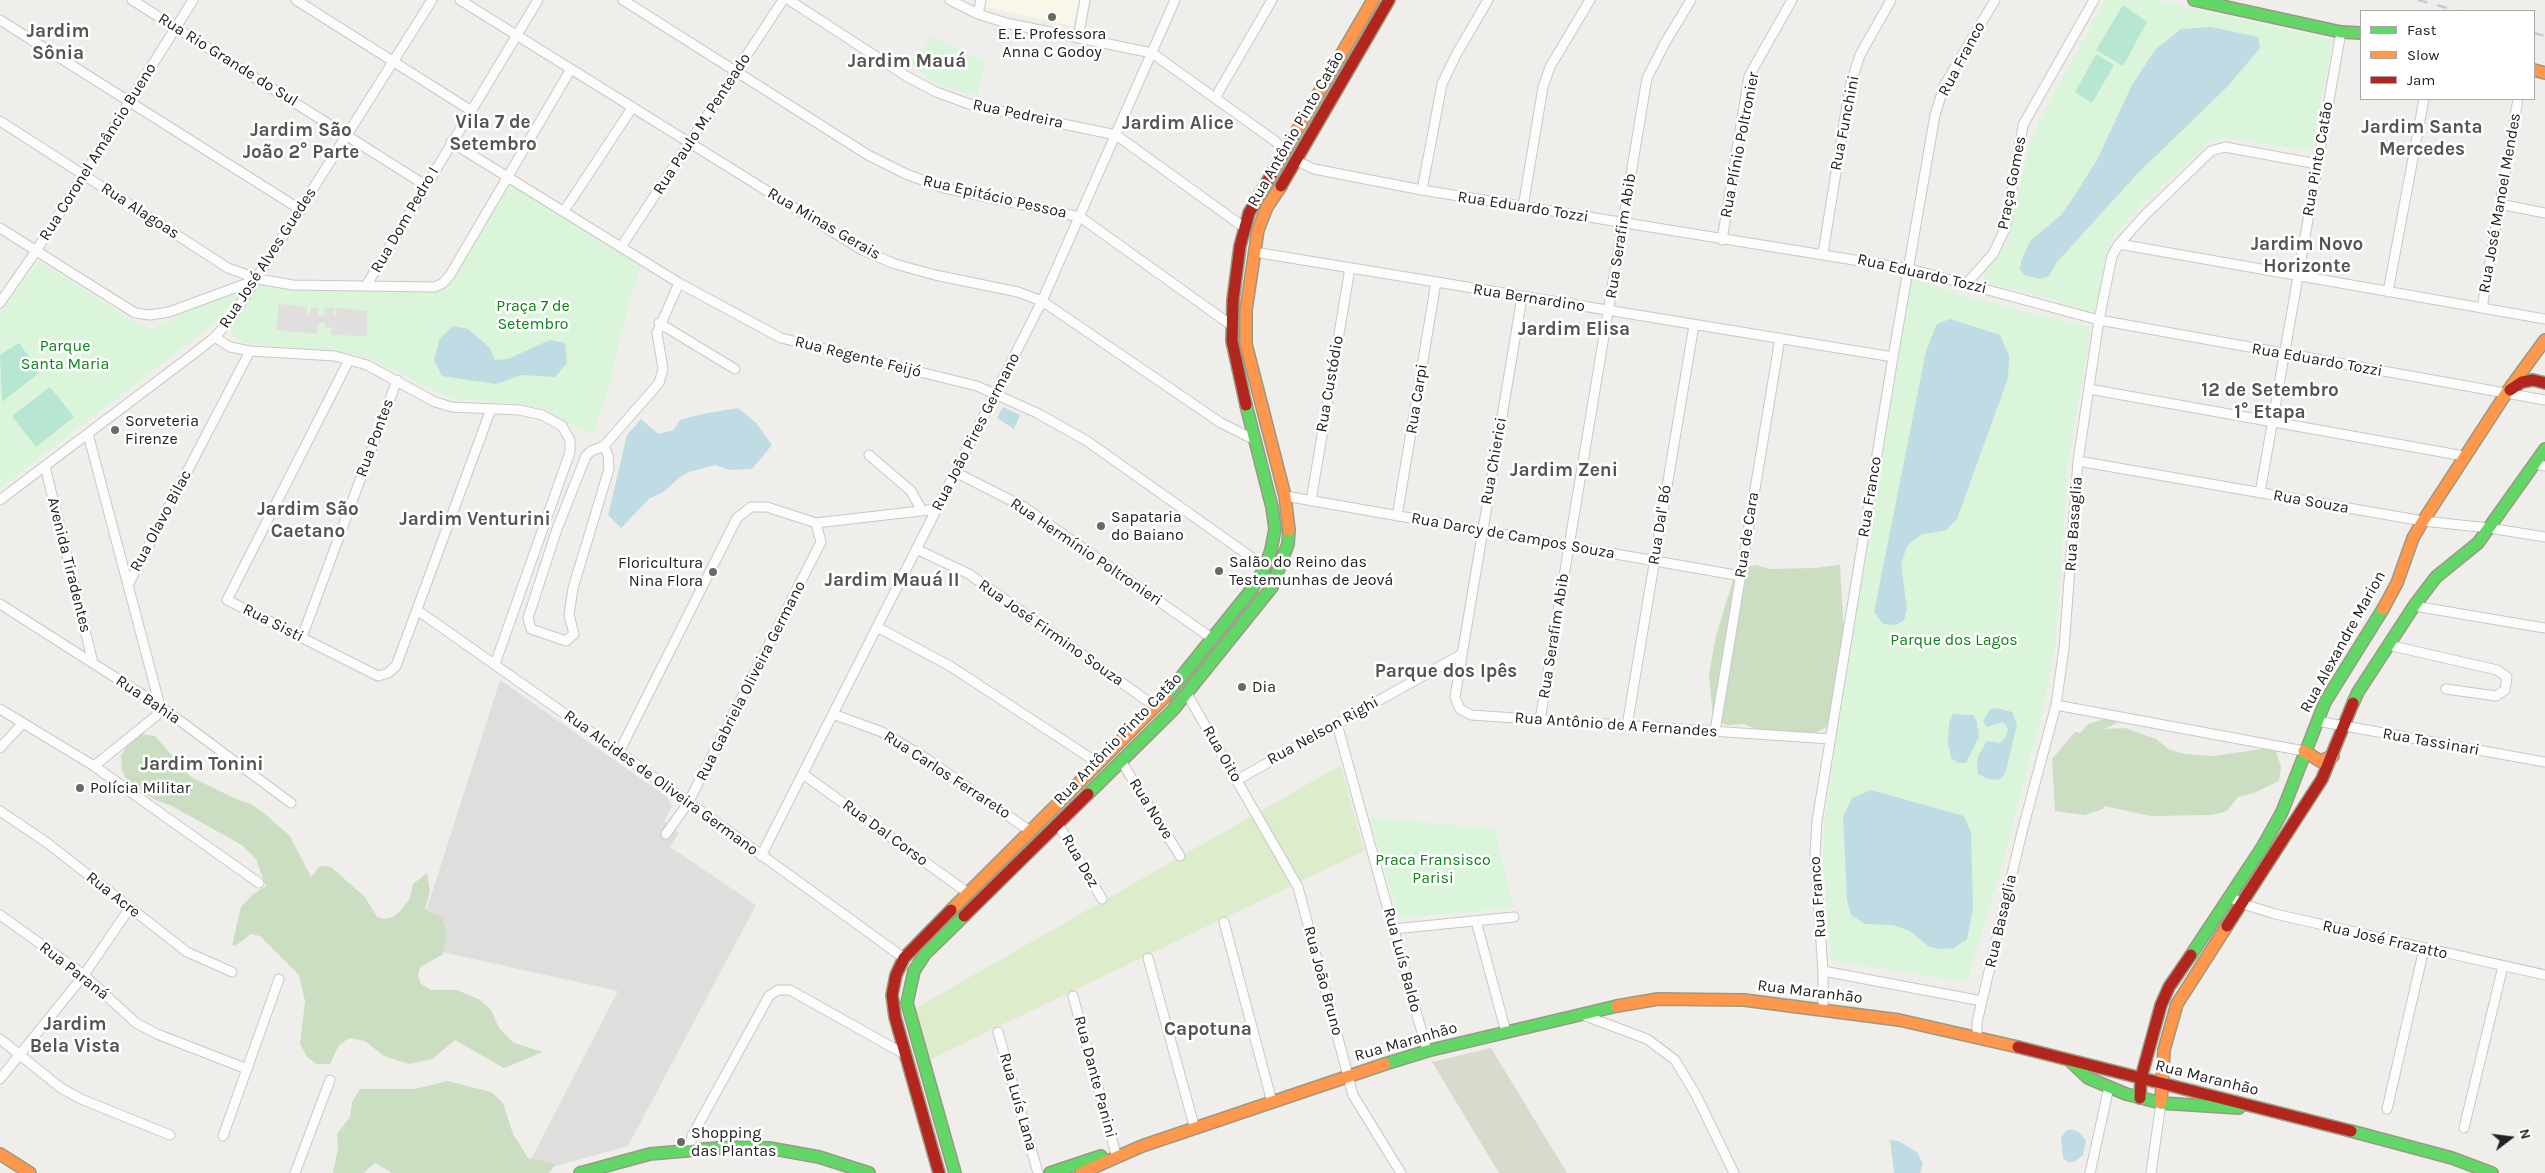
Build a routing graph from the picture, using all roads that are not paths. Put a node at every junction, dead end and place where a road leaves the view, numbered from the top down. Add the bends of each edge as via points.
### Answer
1 (132, 0) edge
2 (193, 0) edge
3 (296, 0) edge
4 (432, 0) edge
5 (460, 0) edge
6 (538, 0) edge
7 (624, 0) edge
8 (783, 0) edge
9 (789, 0) edge
10 (950, 0) edge
11 (981, 0) edge
12 (1085, 0) edge
13 (1175, 0) edge
14 (1272, 0) edge
15 (1373, 0) edge
16 (1389, 0) edge
17 (1488, 0) edge
18 (1590, 0) edge
19 (1691, 0) edge
20 (1792, 0) edge
21 (1890, 0) edge
22 (1995, 0) edge
23 (2094, 0) edge
24 (2194, 0) edge
25 (978, 14) junction
26 (0, 20) edge
27 (176, 28) junction
28 (2341, 32) junction
29 (2360, 33) edge
30 (516, 35) junction
31 (1078, 38) junction
32 (1152, 53) junction
33 (393, 62) junction
34 (571, 69) junction
35 (736, 72) junction
36 (1215, 98) junction
37 (2424, 100) edge
38 (2518, 100) edge
39 (129, 102) junction
40 (632, 108) junction
41 (470, 110) junction
42 (0, 121) edge
43 (1116, 135) junction
44 (347, 136) junction
45 (451, 142) junction
46 (689, 144) junction
47 (1284, 150) junction
48 (1297, 162) junction
49 (2317, 164) junction
50 (83, 175) junction
51 (508, 176) junction
52 (425, 184) junction
53 (1422, 190) junction
54 (2500, 204) junction
55 (1523, 207) junction
56 (301, 210) junction
57 (564, 211) junction
58 (2545, 213) edge
59 (1080, 217) junction
60 (1623, 223) junction
61 (0, 228) edge
62 (1245, 228) junction
63 (1722, 240) junction
64 (2119, 244) junction
65 (621, 247) junction
66 (36, 251) junction
67 (1254, 252) junction
68 (1824, 253) junction
69 (1350, 268) junction
70 (1910, 269) junction
71 (2298, 276) junction
72 (257, 280) junction
73 (678, 282) junction
74 (1436, 282) junction
75 (1967, 283) junction
76 (366, 286) junction
77 (2388, 292) junction
78 (1522, 297) junction
79 (1042, 300) junction
80 (0, 303) edge
81 (2482, 308) junction
82 (1609, 311) junction
83 (2545, 319) edge
84 (2099, 320) junction
85 (659, 323) junction
86 (1694, 324) junction
87 (1231, 325) junction
88 (215, 337) junction
89 (1780, 338) junction
90 (2545, 340) edge
91 (250, 351) junction
92 (2284, 355) junction
93 (1894, 357) junction
94 (349, 360) junction
95 (735, 369) dead end
96 (397, 380) junction
97 (2545, 383) edge
98 (2089, 389) junction
99 (996, 392) junction
100 (2507, 392) junction
101 (2545, 400) edge
102 (491, 409) junction
103 (2272, 422) junction
104 (88, 434) junction
105 (1255, 440) junction
106 (1270, 441) junction
107 (604, 446) junction
108 (2545, 449) edge
109 (869, 455) dead end
110 (2464, 456) junction
111 (2078, 461) junction
112 (2540, 465) edge
113 (45, 466) junction
114 (956, 472) junction
115 (2260, 493) junction
116 (1285, 496) junction
117 (0, 500) edge
118 (1311, 501) junction
119 (937, 509) junction
120 (922, 511) junction
121 (1397, 516) junction
122 (2422, 521) junction
123 (816, 523) junction
124 (2489, 528) junction
125 (1483, 530) junction
126 (2545, 537) edge
127 (1569, 545) junction
128 (916, 549) junction
129 (1654, 560) junction
130 (1265, 567) junction
131 (1740, 576) junction
132 (128, 585) junction
133 (2414, 606) junction
134 (1, 608) edge
135 (416, 610) junction
136 (877, 627) junction
137 (2545, 628) edge
138 (302, 637) junction
139 (1212, 639) junction
140 (2388, 645) junction
141 (1462, 654) junction
142 (93, 663) junction
143 (495, 664) junction
144 (1209, 666) junction
145 (2446, 688) dead end
146 (1187, 694) junction
147 (2056, 705) junction
148 (160, 706) junction
149 (1156, 708) junction
150 (0, 709) edge
151 (833, 714) junction
152 (1540, 720) junction
153 (2317, 721) junction
154 (23, 723) junction
155 (1337, 724) junction
156 (1627, 726) junction
157 (2345, 727) junction
158 (1715, 731) junction
159 (1831, 739) junction
160 (0, 748) edge
161 (2304, 751) junction
162 (619, 752) junction
163 (2333, 756) junction
164 (1121, 761) junction
165 (2545, 762) edge
166 (1098, 763) junction
167 (94, 766) junction
168 (803, 774) junction
169 (1108, 774) junction
170 (1237, 780) junction
171 (291, 803) dead end
172 (688, 803) junction
173 (0, 811) edge
174 (1058, 824) junction
175 (1030, 831) junction
176 (666, 834) dead end
177 (761, 856) junction
178 (1180, 856) dead end
179 (259, 883) dead end
180 (1298, 886) joint
181 (968, 893) junction
182 (2228, 896) junction
183 (1102, 899) dead end
184 (2242, 904) junction
185 (129, 908) junction
186 (968, 913) junction
187 (0, 915) edge
188 (1514, 917) dead end
189 (1476, 921) junction
190 (1224, 922) dead end
191 (1393, 929) junction
192 (2424, 949) junction
193 (904, 958) junction
194 (1148, 958) dead end
195 (2504, 966) junction
196 (1823, 971) junction
197 (232, 972) dead end
198 (84, 975) junction
199 (2545, 975) edge
200 (279, 979) dead end
201 (1073, 996) dead end
202 (1982, 1001) junction
203 (1823, 1009) junction
204 (1580, 1014) junction
205 (998, 1032) dead end
206 (1506, 1032) junction
207 (1977, 1037) junction
208 (0, 1039) edge
209 (1427, 1051) junction
210 (906, 1055) junction
211 (20, 1056) junction
212 (2069, 1060) junction
213 (247, 1069) junction
214 (1349, 1075) junction
215 (2141, 1078) junction
216 (0, 1079) edge
217 (330, 1080) dead end
218 (2162, 1083) junction
219 (2109, 1087) junction
220 (2140, 1098) junction
221 (1272, 1102) junction
222 (2161, 1103) junction
223 (2387, 1109) dead end
224 (2267, 1110) junction
225 (2464, 1128) dead end
226 (1194, 1129) junction
227 (170, 1135) dead end
228 (223, 1136) dead end
229 (690, 1149) junction
230 (0, 1154) edge
231 (1119, 1154) junction
232 (30, 1173) edge
233 (295, 1173) edge
234 (580, 1173) edge
235 (869, 1173) edge
236 (939, 1173) edge
237 (955, 1173) edge
238 (1038, 1173) edge
239 (1050, 1173) edge
240 (1081, 1173) edge
241 (1401, 1173) edge
242 (1734, 1173) edge
243 (2090, 1173) edge
244 (2151, 1173) edge
245 (2492, 1173) edge

1 - 27 street, Rua Rio Grande do Sul
2 - 27 street, Rua Coronel Amâncio Bueno
3 - 33 street
4 - 33 street, Rua José Alves Guedes
5 - 30 street, Rua Minas Gerais
6 - 30 street, Rua Dom Pedro I
7 - 35 street, Rua Epitácio Pessoa
8 - 35 street, Rua Paulo M. Penteado
9 - 43 street, Rua Pedreira via 936,92 972,105
10 - 25 street
11 - 25 street
12 - 31 street
13 - 32 street, Rua João Pires Germano
14 - 36 street
15 - 47 main road, Rua Antônio Pinto Catão
16 - 48 main road, Rua Antônio Pinto Catão
17 - 53 street via 1442,84
18 - 55 street via 1550,67 1543,87
19 - 60 street, Rua Serafim Abib via 1664,43 1648,78
20 - 63 street, Rua Plínio Poltronier via 1749,76
21 - 68 street, Rua Funchini via 1860,55 1850,86
22 - 70 street, Rua Franco via 1944,86 1935,115
23 - 75 street, Praça Gomes via 2023,125 2005,228 1993,254
24 - 28 main road
25 - 31 street
26 - 39 street
27 - 39 street, Rua Coronel Amâncio Bueno
27 - 44 street, Rua Rio Grande do Sul
28 - 29 main road
28 - 49 street, Rua Pinto Catão
30 - 34 street, Rua Minas Gerais
30 - 41 street, Rua Dom Pedro I
31 - 32 street
32 - 36 street
32 - 43 street, Rua João Pires Germano
33 - 41 street
33 - 44 street, Rua José Alves Guedes
34 - 40 street, Rua Minas Gerais
34 - 51 street
35 - 46 street, Rua Paulo M. Penteado
35 - 59 street, Rua Epitácio Pessoa via 868,155 906,174 944,188
36 - 47 street
37 - 77 street
38 - 54 street, Rua José Manoel Mendes
39 - 50 street, Rua Coronel Amâncio Bueno
39 - 56 street
40 - 46 street, Rua Minas Gerais
40 - 57 street
41 - 45 street, Rua Dom Pedro I
42 - 50 street, Rua Alagoas
43 - 59 street, Rua João Pires Germano
43 - 62 street, Rua Pedreira
44 - 52 street, Rua Rio Grande do Sul
44 - 56 street, Rua José Alves Guedes
45 - 51 street, Rua Regente Feijó
45 - 52 street, Rua Dom Pedro I
46 - 65 street, Rua Paulo M. Penteado
46 - 79 street, Rua Minas Gerais via 862,250 934,275
47 - 48 street via 1284,159
47 - 62 main road, Rua Antônio Pinto Catão via 1249,213
48 - 53 street, Rua Eduardo Tozzi via 1314,169
48 - 67 main road, Rua Antônio Pinto Catão via 1267,207
49 - 64 street, Rua Basaglia via 2225,147 2211,150
49 - 71 street, Rua Pinto Catão
50 - 66 street, Rua Coronel Amâncio Bueno
50 - 72 street, Rua Alagoas via 228,268
51 - 57 street, Rua Regente Feijó
51 - 76 street, Rua Alagoas via 443,283 435,287
52 - 76 street, Rua Dom Pedro I
53 - 55 street, Rua Eduardo Tozzi
54 - 58 street
54 - 81 street, Rua José Manoel Mendes
55 - 60 street, Rua Eduardo Tozzi
56 - 72 street, Rua José Alves Guedes
57 - 65 street, Rua Regente Feijó
59 - 79 street, Rua João Pires Germano
59 - 87 street, Rua Epitácio Pessoa
60 - 63 street, Rua Eduardo Tozzi
60 - 82 street, Rua Serafim Abib
61 - 66 street
62 - 87 main road, Rua Antônio Pinto Catão
63 - 68 street, Rua Eduardo Tozzi
64 - 71 street
64 - 84 street, Rua Basaglia via 2112,256
65 - 73 street, Rua Regente Feijó
66 - 72 street via 135,313 150,315 169,312
66 - 80 street, Rua Coronel Amâncio Bueno
67 - 69 street, Rua Bernardino
67 - 106 main road, Rua Antônio Pinto Catão via 1246,310 1246,344
68 - 70 street, Rua Eduardo Tozzi
69 - 74 street, Rua Bernardino
69 - 118 street, Rua Custódio
70 - 75 street, Rua Eduardo Tozzi
70 - 93 street, Rua Franco
71 - 77 street
71 - 92 street, Rua Pinto Catão
72 - 76 street, Rua Alagoas via 293,285
72 - 88 street, Rua José Alves Guedes
73 - 85 street
73 - 99 street, Rua Regente Feijó via 782,338
74 - 78 street, Rua Bernardino
74 - 121 street, Rua Carpi
75 - 84 street, Rua Eduardo Tozzi
77 - 81 street
78 - 82 street, Rua Bernardino
78 - 125 street, Rua Chierici
79 - 99 street, Rua João Pires Germano
79 - 105 street, Rua Minas Gerais via 1221,423
81 - 83 street
82 - 86 street, Rua Bernardino
82 - 127 street, Rua Serafim Abib
84 - 92 street, Rua Eduardo Tozzi
84 - 98 street, Rua Basaglia
85 - 95 street
85 - 107 street via 657,332 663,369 659,383
86 - 89 street, Rua Bernardino
86 - 129 street, Rua Dal' Bó
87 - 105 main road, Rua Antônio Pinto Catão via 1240,382
88 - 91 street via 230,347
88 - 104 street, Rua José Alves Guedes
89 - 93 street, Rua Bernardino
89 - 131 street, Rua de Cara
90 - 100 main road, Rua Alexandre Marion
91 - 94 street via 335,356
91 - 132 street, Rua Olavo Bilac
92 - 100 street, Rua Eduardo Tozzi
92 - 103 street, Rua Pinto Catão
93 - 159 street, Rua Franco
94 - 96 street
94 - 138 street, Rua Sisti via 228,600
96 - 102 street via 435,402 452,407
96 - 138 street, Rua Pontes
97 - 100 main road via 2522,382
98 - 103 street
98 - 111 street, Rua Basaglia
99 - 114 street, Rua João Pires Germano
99 - 130 street, Rua Regente Feijó via 1087,442
100 - 101 street, Rua Eduardo Tozzi
100 - 110 main road, Rua Alexandre Marion
102 - 135 street
102 - 143 street via 542,415 562,426 570,440 570,452
103 - 110 street
103 - 115 street, Rua Pinto Catão
104 - 113 street, Rua José Alves Guedes
104 - 132 street
105 - 106 main road
105 - 130 main road, Rua Antônio Pinto Catão via 1275,529
106 - 116 main road, Rua Antônio Pinto Catão
107 - 107 street via 586,456 557,529 528,618 531,629 566,641 574,634 569,615 573,588 609,469
108 - 112 main road
109 - 120 street via 911,491
110 - 122 main road, Rua Alexandre Marion
111 - 115 street, Rua Souza
111 - 147 street, Rua Basaglia via 2064,648
112 - 124 main road
113 - 117 street, Rua José Alves Guedes
113 - 142 street, Avenida Tiradentes
114 - 119 street, Rua João Pires Germano
114 - 139 street, Rua Hermínio Poltronieri via 1024,507
115 - 122 street, Rua Souza
116 - 118 street, Rua Darcy de Campos Souza
116 - 144 main road, Rua Antônio Pinto Catão via 1288,544 1275,580
118 - 121 street, Rua Darcy de Campos Souza
119 - 120 street
119 - 128 street, Rua João Pires Germano
120 - 123 street
121 - 125 street, Rua Darcy de Campos Souza
122 - 124 street, Rua Souza
122 - 153 main road, Rua Alexandre Marion via 2397,583 2325,702
123 - 162 street via 767,508 750,507 737,518
123 - 172 street, Rua Gabriela Oliveira Germano via 821,542
124 - 126 street, Rua Souza
124 - 133 main road via 2478,543 2436,577
125 - 127 street, Rua Darcy de Campos Souza
125 - 141 street, Rua Chierici
127 - 129 street, Rua Darcy de Campos Souza
127 - 152 street, Rua Serafim Abib
128 - 136 street, Rua João Pires Germano
128 - 149 street, Rua José Firmino Souza via 969,574
129 - 131 street, Rua Darcy de Campos Souza
129 - 156 street, Rua Dal' Bó
130 - 139 main road, Rua Antônio Pinto Catão via 1252,589
131 - 158 street, Rua de Cara
132 - 148 street
133 - 137 street
133 - 140 main road
134 - 142 street, Rua Bahia
135 - 138 street, Rua Sisti via 396,666 378,676
135 - 143 street, Rua Alcides de Oliveira Germano
136 - 151 street, Rua João Pires Germano
136 - 166 street via 950,666
139 - 144 main road via 1217,648
139 - 149 main road, Rua Antônio Pinto Catão
140 - 145 street via 2497,670 2506,677 2505,690 2496,696
140 - 157 main road via 2358,692
141 - 152 street, Rua Antônio de A Fernandes via 1455,697 1460,709 1470,715
141 - 155 street, Rua Nelson Righi
142 - 148 street, Rua Bahia
143 - 162 street, Rua Alcides de Oliveira Germano
144 - 146 main road, Rua Antônio Pinto Catão
146 - 164 main road, Rua Antônio Pinto Catão
146 - 170 street, Rua Oito
147 - 161 street
147 - 202 street, Rua Basaglia
148 - 167 street via 156,716
148 - 171 street, Rua Bahia
149 - 166 main road, Rua Antônio Pinto Catão
150 - 154 street
151 - 168 street, Rua João Pires Germano
151 - 175 street, Rua Carlos Ferrareto via 882,732 916,752
152 - 156 street, Rua Antônio de A Fernandes
153 - 157 street, Rua Tassinari
153 - 161 main road, Rua Alexandre Marion
154 - 160 street
154 - 167 street
155 - 170 street, Rua Nelson Righi
155 - 191 street, Rua Luís Baldo
156 - 158 street, Rua Antônio de A Fernandes
157 - 163 main road
157 - 165 street, Rua Tassinari
158 - 159 street, Rua Antônio de A Fernandes
159 - 196 street, Rua Franco via 1817,821 1815,855
161 - 163 main road via 2320,760
161 - 182 main road, Rua Alexandre Marion via 2295,785 2282,812
162 - 172 street, Rua Alcides de Oliveira Germano
163 - 184 main road via 2308,804
164 - 169 main road, Rua Antônio Pinto Catão
164 - 178 street, Rua Nove
166 - 169 main road
166 - 175 main road, Rua Antônio Pinto Catão
167 - 179 street
168 - 177 street, Rua João Pires Germano
168 - 181 street, Rua Dal Corso
169 - 174 main road, Rua Antônio Pinto Catão
170 - 180 street, Rua Oito
172 - 176 street, Rua Gabriela Oliveira Germano
172 - 177 street, Rua Alcides de Oliveira Germano
173 - 185 street, Rua Acre via 46,842
174 - 183 street, Rua Dez
174 - 186 main road, Rua Antônio Pinto Catão
175 - 181 main road, Rua Antônio Pinto Catão
177 - 193 street, Rua Alcides de Oliveira Germano
180 - 214 street, Rua João Bruno
181 - 186 main road via 972,902
181 - 193 main road, Rua Antônio Pinto Catão
182 - 184 street, Rua José Frazatto
182 - 215 main road, Rua Alexandre Marion via 2169,987
184 - 192 street, Rua José Frazatto
184 - 218 main road via 2176,1004 2169,1026
185 - 197 street, Rua Acre via 187,952
185 - 198 street
186 - 237 main road, Rua Antônio Pinto Catão via 925,954 914,971 907,1003
187 - 198 street, Rua Paraná
188 - 189 street
189 - 191 street
189 - 206 street
190 - 221 street
191 - 209 street, Rua Luís Baldo
192 - 195 street, Rua José Frazatto
192 - 223 street
193 - 210 main road, Rua Antônio Pinto Catão via 892,995
194 - 226 street
195 - 199 street, Rua José Frazatto
195 - 225 street
196 - 202 street
196 - 203 street, Rua Franco
198 - 211 street
198 - 213 street, Rua Paraná via 136,1023
200 - 213 street
201 - 231 street, Rua Dante Panini
202 - 207 street, Rua Basaglia
203 - 204 main road, Rua Maranhão via 1704,998 1658,999
203 - 207 main road, Rua Maranhão via 1899,1020
204 - 206 main road, Rua Maranhão
204 - 242 street via 1647,1039 1675,1060
205 - 238 street, Rua Luís Lana
206 - 209 main road, Rua Maranhão
207 - 212 main road, Rua Maranhão
208 - 211 street
209 - 214 main road, Rua Maranhão
210 - 229 street via 790,990 778,990 769,996 692,1136
210 - 236 main road, Rua Antônio Pinto Catão
211 - 216 street
211 - 227 street via 61,1088 81,1099
212 - 215 main road, Rua Maranhão
212 - 219 main road via 2088,1078
213 - 228 street
214 - 221 main road, Rua Maranhão
214 - 241 street, Rua João Bruno via 1353,1095
215 - 218 main road, Rua Maranhão
215 - 220 main road, Rua Alexandre Marion
217 - 233 street
218 - 222 main road
218 - 224 main road, Rua Maranhão
219 - 220 main road
219 - 243 street
220 - 222 main road
221 - 226 main road, Rua Maranhão
222 - 224 main road
222 - 244 street
224 - 245 main road, Rua Maranhão via 2397,1142
226 - 231 main road, Rua Maranhão
229 - 234 main road via 650,1154
229 - 235 main road via 769,1148 819,1157
230 - 232 main road
231 - 239 main road, Rua Maranhão
231 - 240 main road, Rua Maranhão

